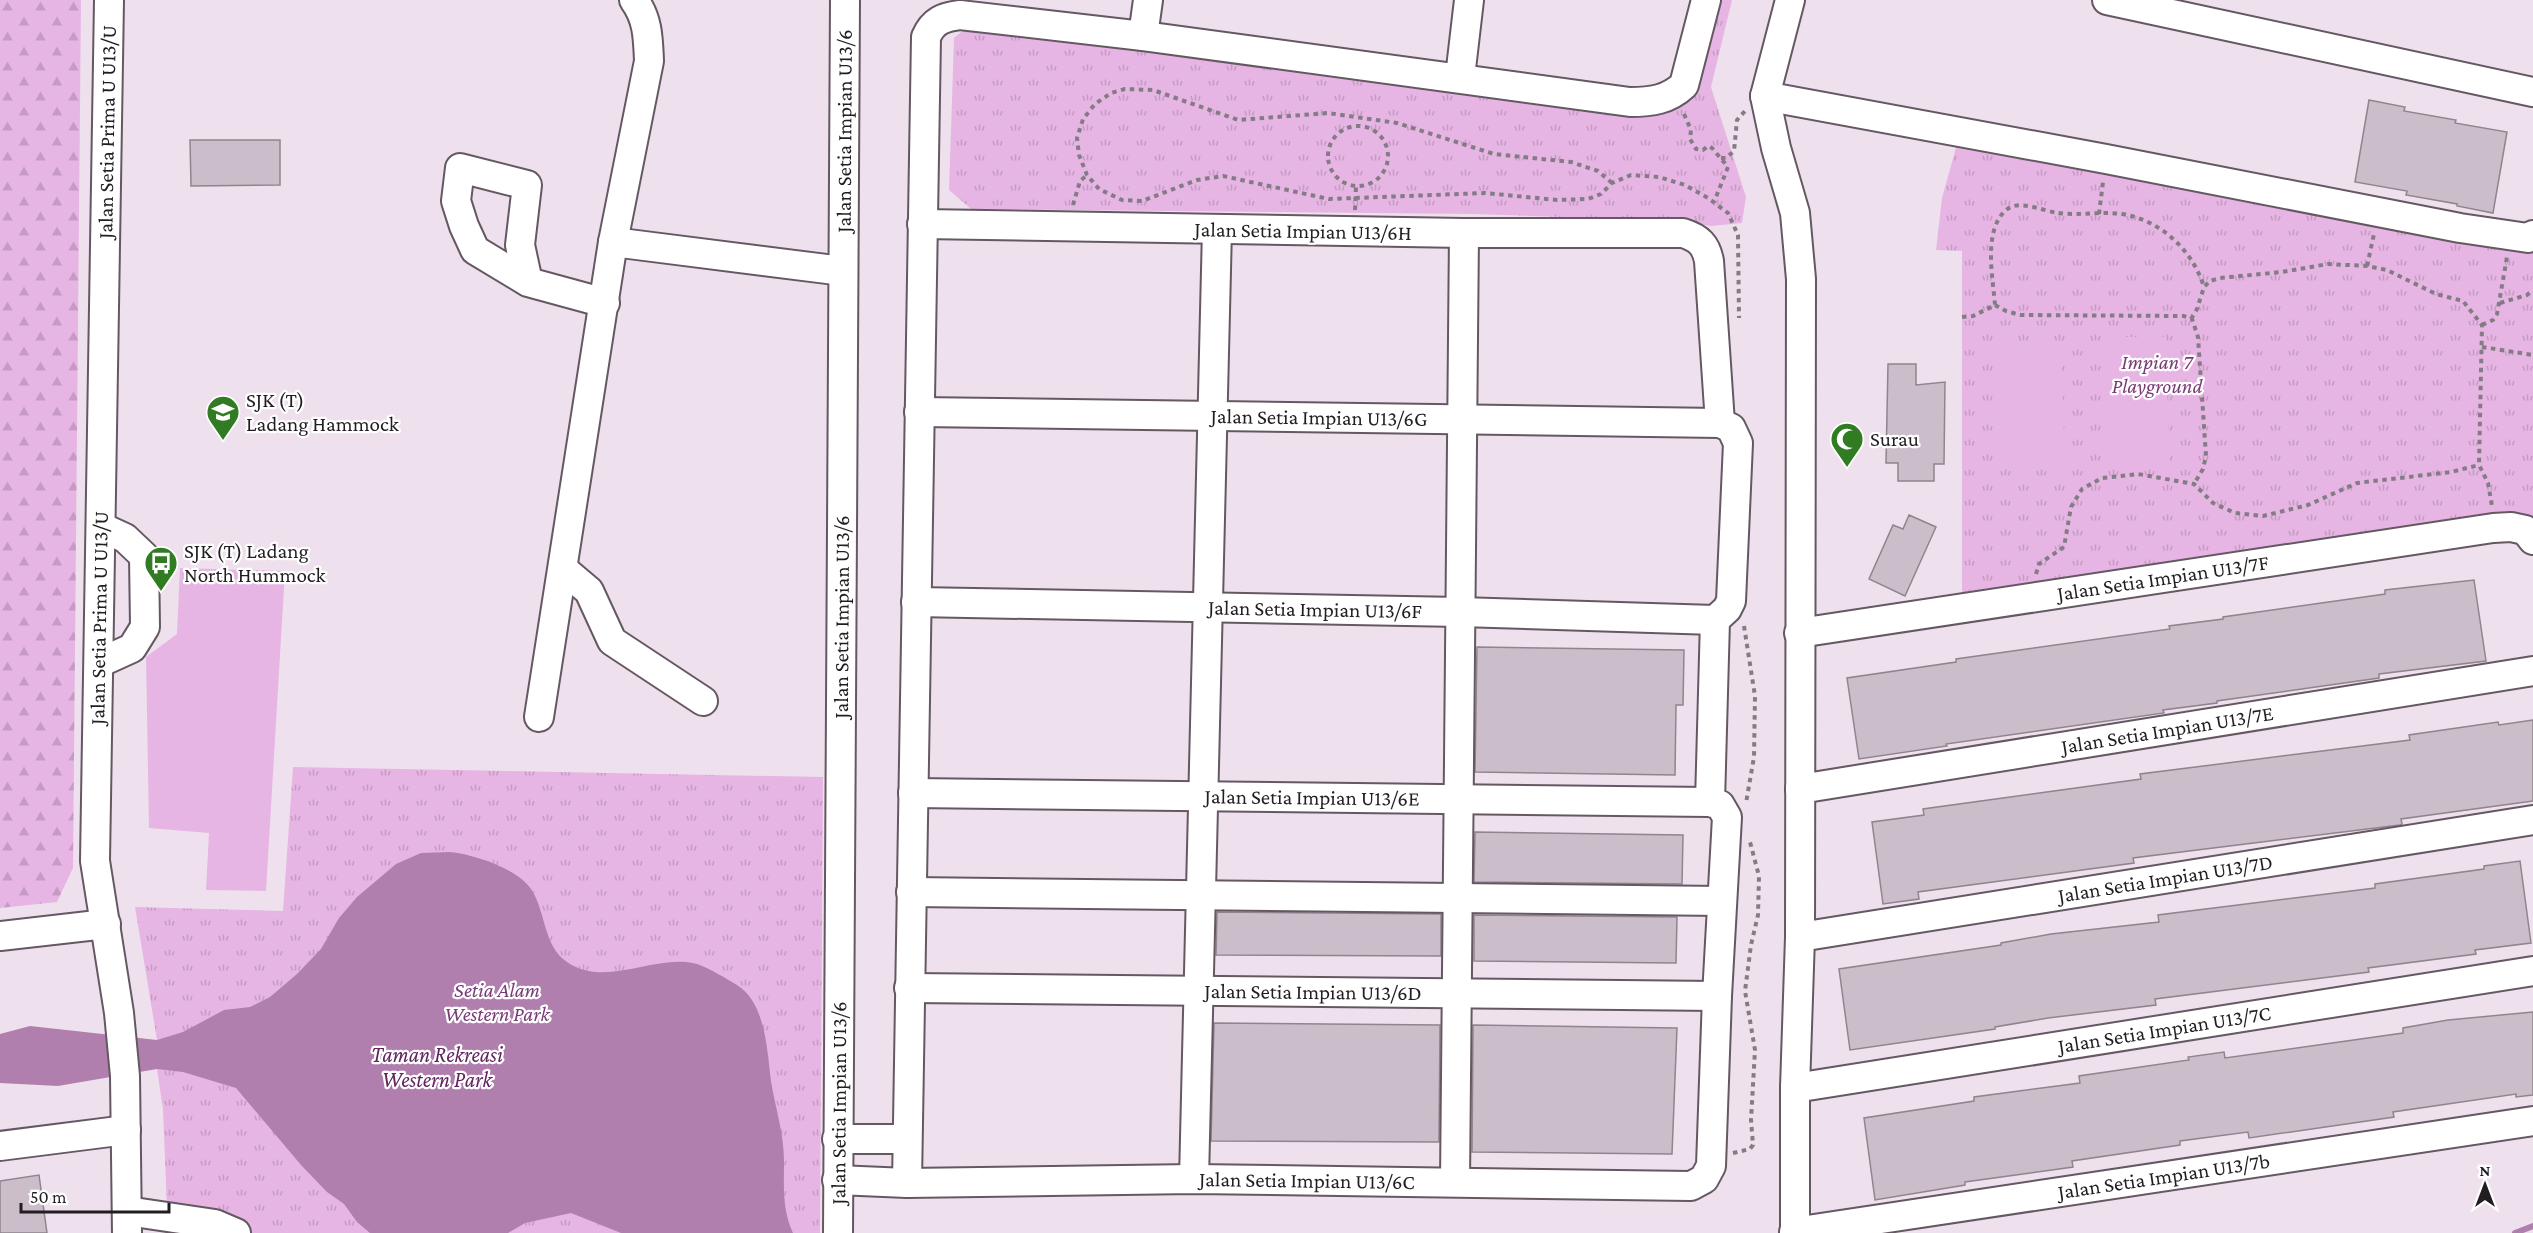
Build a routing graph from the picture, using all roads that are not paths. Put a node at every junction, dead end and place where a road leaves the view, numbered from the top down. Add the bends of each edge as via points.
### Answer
1 (109, 0) edge
2 (633, 0) edge
3 (845, 0) edge
4 (1148, 0) edge
5 (1468, 0) edge
6 (1706, 0) edge
7 (1790, 0) edge
8 (2107, 0) edge
9 (1143, 36) junction
10 (1460, 77) junction
11 (2533, 92) edge
12 (1765, 96) junction
13 (922, 224) junction
14 (1217, 229) junction
15 (1464, 233) junction
16 (2522, 235) edge
17 (613, 242) junction
18 (843, 271) junction
19 (528, 282) dead end
20 (605, 303) junction
21 (919, 412) junction
22 (1213, 416) junction
23 (1462, 420) junction
24 (1720, 423) junction
25 (101, 527) junction
26 (2529, 535) edge
27 (563, 569) junction
28 (916, 602) junction
29 (1208, 607) junction
30 (1460, 612) junction
31 (1728, 617) junction
32 (1799, 633) junction
33 (99, 663) junction
34 (2533, 671) edge
35 (703, 701) dead end
36 (539, 717) dead end
37 (1800, 789) junction
38 (913, 793) junction
39 (1203, 795) junction
40 (1459, 799) junction
41 (1710, 802) junction
42 (2533, 820) edge
43 (911, 892) junction
44 (1201, 896) junction
45 (1458, 898) junction
46 (1722, 901) junction
47 (106, 924) junction
48 (0, 936) edge
49 (1800, 937) junction
50 (2533, 971) edge
51 (909, 988) junction
52 (1198, 992) junction
53 (1457, 995) junction
54 (1717, 996) junction
55 (1795, 1088) junction
56 (2533, 1121) edge
57 (126, 1130) junction
58 (837, 1139) junction
59 (907, 1139) junction
60 (0, 1146) edge
61 (1194, 1179) junction
62 (837, 1180) junction
63 (1455, 1182) junction
64 (907, 1183) junction
65 (127, 1222) edge
66 (838, 1226) edge
67 (236, 1233) edge
68 (1794, 1233) edge

1 - 25 street, Jalan Setia Prima U U13/U
2 - 17 street via 642,11 648,32 649,62
3 - 18 street, Jalan Setia Impian U13/6
4 - 9 street
5 - 10 street
6 - 10 street via 1684,85 1674,95 1630,102
7 - 12 street
8 - 11 street
9 - 10 street
9 - 13 street via 960,15 938,20 926,37
12 - 16 street via 2460,228
12 - 32 street via 1795,213 1801,279
13 - 14 street, Jalan Setia Impian U13/6H
13 - 21 street
14 - 15 street, Jalan Setia Impian U13/6H
14 - 22 street
15 - 23 street
15 - 24 street, Jalan Setia Impian U13/6H via 1683,233 1701,242 1707,250
17 - 18 street
17 - 20 street
18 - 58 street, Jalan Setia Impian U13/6
19 - 20 street
20 - 27 street
21 - 22 street, Jalan Setia Impian U13/6G
21 - 28 street
22 - 23 street, Jalan Setia Impian U13/6G
22 - 29 street
23 - 24 street, Jalan Setia Impian U13/6G
23 - 30 street
24 - 31 street via 1731,428 1738,442
25 - 33 street, Jalan Setia Prima U U13/U
25 - 33 street via 125,538 144,556 145,627 132,648
26 - 32 street, Jalan Setia Impian U13/7F via 2511,527 2493,528
27 - 35 street via 589,591 612,641
27 - 36 street
28 - 29 street, Jalan Setia Impian U13/6F
28 - 38 street
29 - 30 street, Jalan Setia Impian U13/6F
29 - 39 street
30 - 31 street, Jalan Setia Impian U13/6F
30 - 40 street
31 - 41 street
32 - 37 street
33 - 47 street, Jalan Setia Prima U U13/U via 95,861
34 - 37 street, Jalan Setia Impian U13/7E
37 - 49 street
38 - 39 street, Jalan Setia Impian U13/6E
38 - 43 street
39 - 40 street, Jalan Setia Impian U13/6E
39 - 44 street
40 - 41 street, Jalan Setia Impian U13/6E
40 - 45 street
41 - 46 street via 1720,805 1727,817
42 - 49 street, Jalan Setia Impian U13/7D
43 - 44 street
43 - 51 street
44 - 45 street
44 - 52 street
45 - 46 street
45 - 53 street
46 - 54 street
47 - 48 street
47 - 57 street, Jalan Setia Prima U U13/U via 119,1013
49 - 55 street
50 - 55 street, Jalan Setia Impian U13/7C
51 - 52 street, Jalan Setia Impian U13/6D
51 - 59 street
52 - 53 street, Jalan Setia Impian U13/6D
52 - 61 street
53 - 54 street, Jalan Setia Impian U13/6D
53 - 63 street
54 - 63 street, Jalan Setia Impian U13/6C via 1711,1166 1704,1179 1690,1186
55 - 68 street
56 - 68 street, Jalan Setia Impian U13/7b
57 - 60 street
57 - 65 street, Jalan Setia Prima U U13/U
58 - 59 street
58 - 62 street, Jalan Setia Impian U13/6
59 - 64 street
61 - 63 street, Jalan Setia Impian U13/6C
61 - 64 street, Jalan Setia Impian U13/6C
62 - 64 street, Jalan Setia Impian U13/6C
62 - 66 street, Jalan Setia Impian U13/6
65 - 67 street via 215,1224

